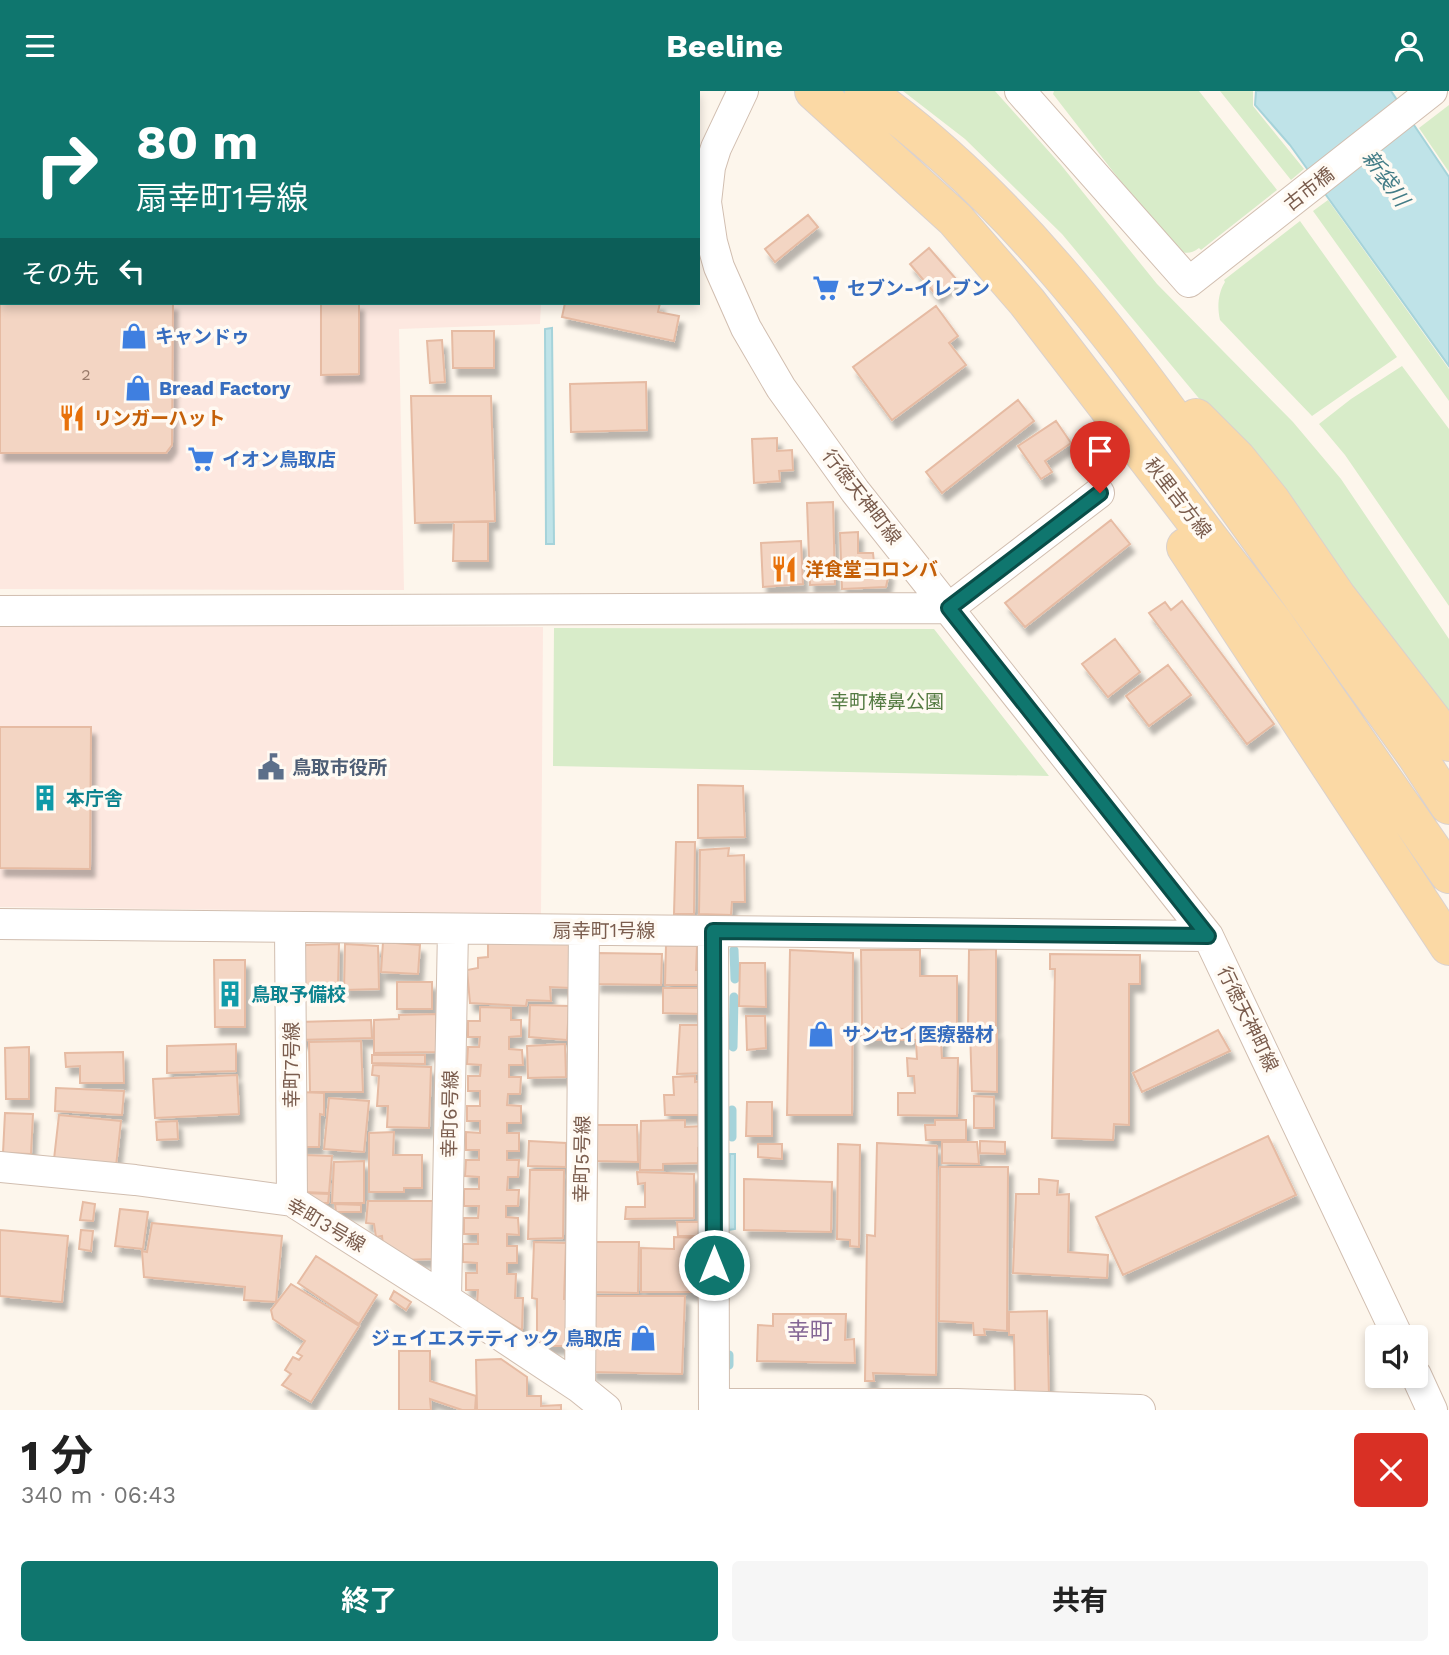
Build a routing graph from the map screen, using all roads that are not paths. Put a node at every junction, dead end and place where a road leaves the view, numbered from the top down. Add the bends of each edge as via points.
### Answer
1 (743, 91) edge
2 (814, 91) edge
3 (864, 91) edge
4 (1020, 91) edge
5 (1432, 91) edge
6 (702, 202) edge
7 (1027, 302) junction
8 (1115, 338) junction
9 (1100, 493) dead end
10 (949, 608) junction
11 (0, 611) edge
12 (1449, 743) edge
13 (1449, 805) edge
14 (1449, 874) edge
15 (0, 924) edge
16 (290, 928) junction
17 (453, 929) junction
18 (584, 930) junction
19 (713, 931) junction
20 (1208, 936) junction
21 (1449, 946) edge
22 (0, 1167) edge
23 (292, 1201) junction
24 (446, 1299) junction
25 (1392, 1325) edge
26 (580, 1388) junction
27 (714, 1407) edge
28 (606, 1409) edge
29 (1140, 1410) edge

1 - 6 street, 行徳天神町線 via 716,148
2 - 7 main road, 秋里吉方線 via 955,219
3 - 8 main road via 906,120 1003,209
4 - 5 street, 古市橋 via 1189,282
6 - 10 street, 行徳天神町線 via 719,267 762,357 823,448
7 - 14 main road, 秋里吉方線 via 1275,623
7 - 21 main road
8 - 12 main road via 1237,459
8 - 13 main road
9 - 10 street
10 - 11 street
10 - 20 street, 行徳天神町線
15 - 16 street, 扇幸町1号線
16 - 17 street, 扇幸町1号線
16 - 23 street, 幸町7号線
17 - 18 street, 扇幸町1号線
17 - 24 street, 幸町6号線
18 - 19 street, 扇幸町1号線
18 - 26 street, 幸町5号線
19 - 20 street, 扇幸町1号線
19 - 27 street
20 - 25 street, 行徳天神町線
22 - 23 street, 幸町3号線
23 - 24 street, 幸町3号線
24 - 26 street, 幸町3号線
26 - 28 street, 幸町3号線
27 - 29 street via 957,1404

